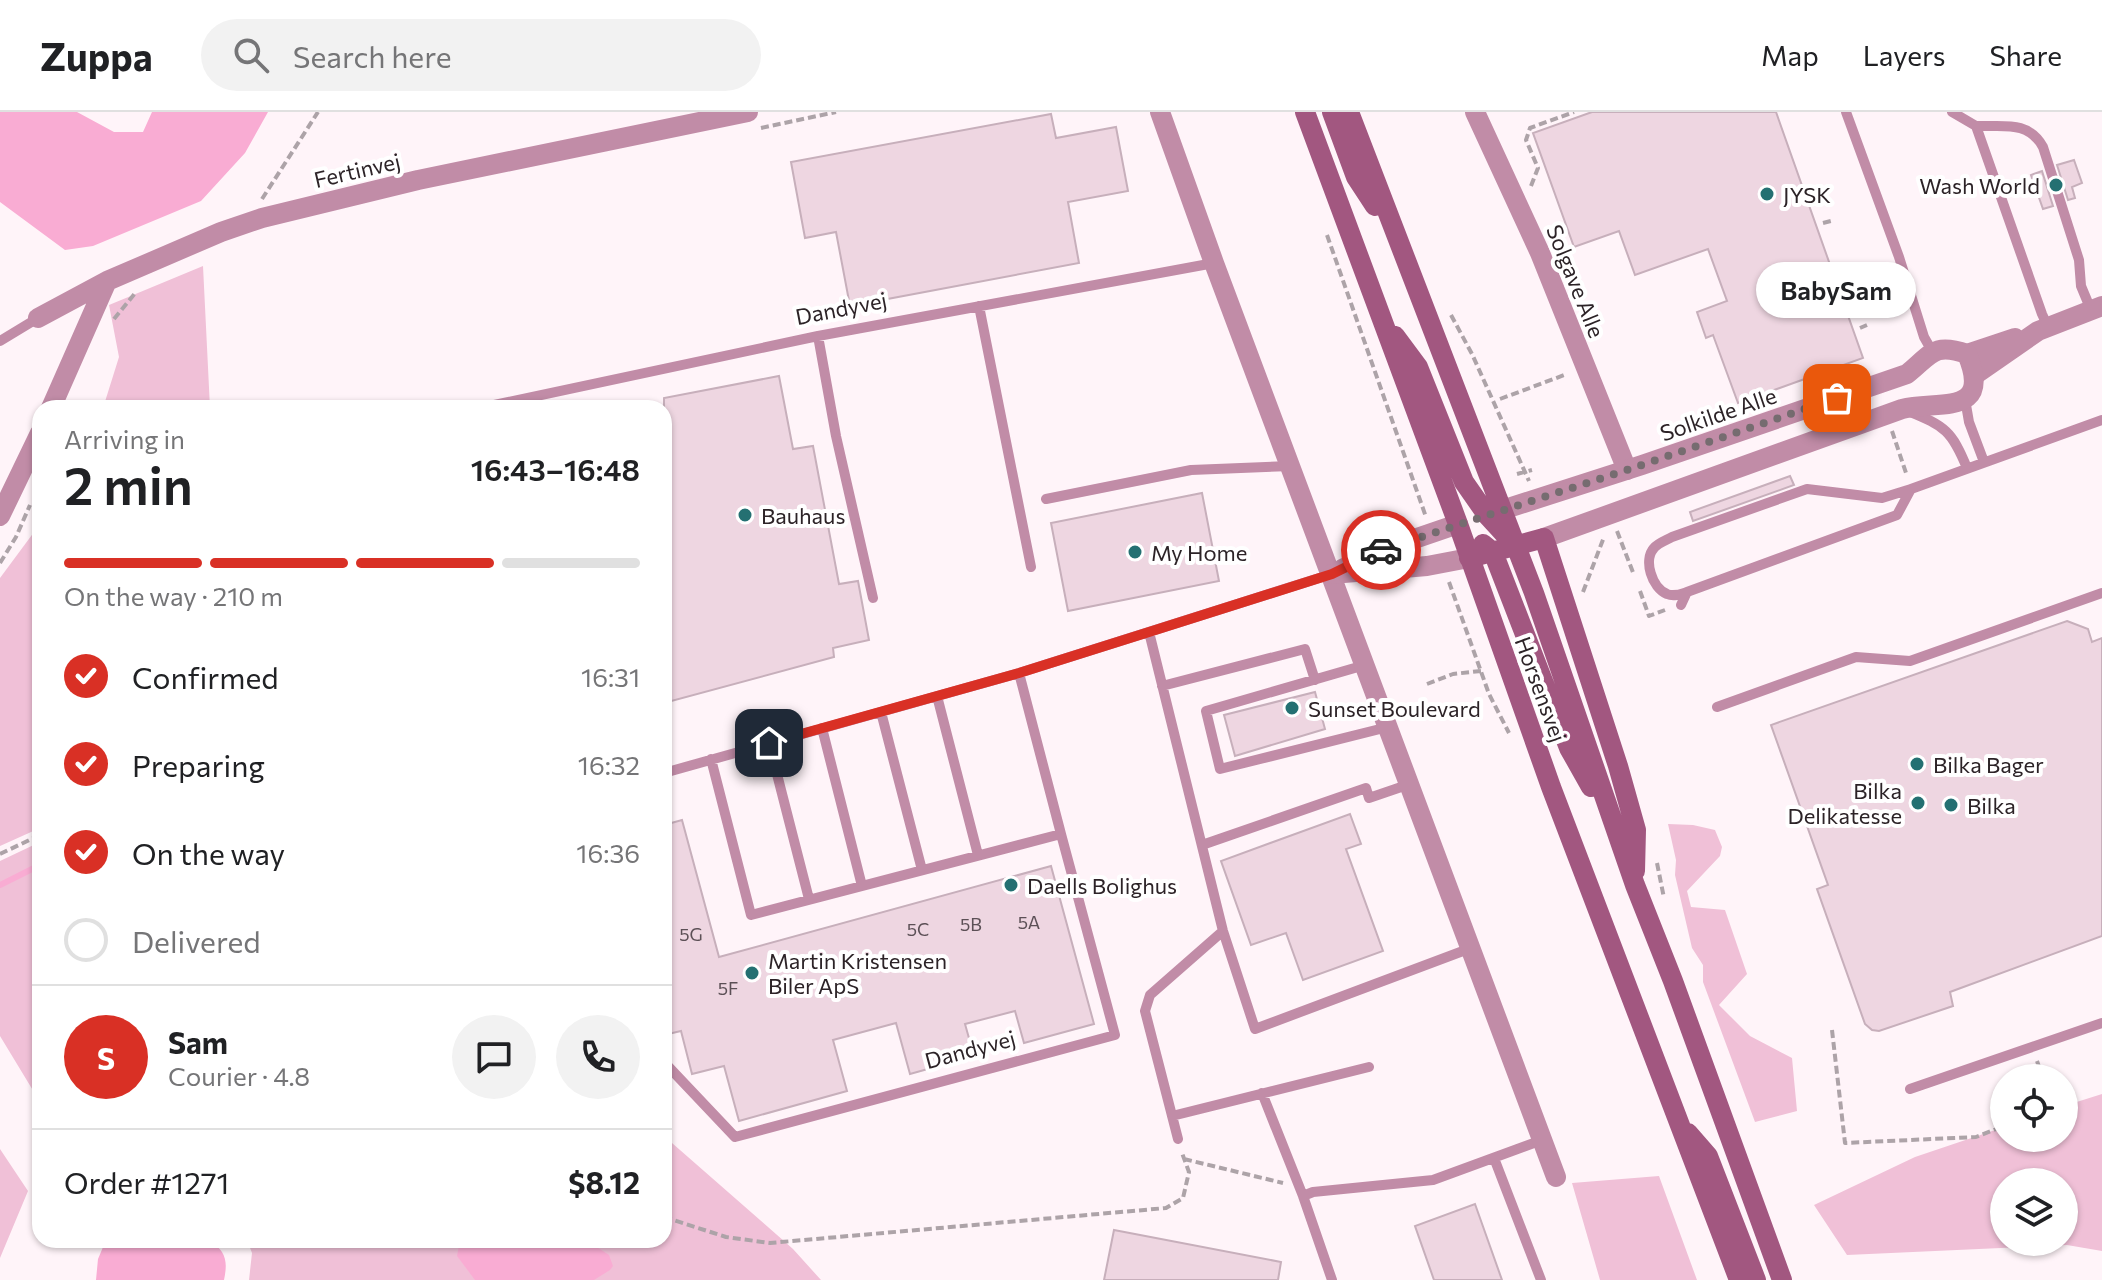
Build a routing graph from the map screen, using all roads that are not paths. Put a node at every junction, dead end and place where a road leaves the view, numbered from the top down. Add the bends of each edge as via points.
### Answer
1 (1160, 112) edge
2 (1305, 112) edge
3 (1332, 112) edge
4 (1349, 112) edge
5 (1475, 112) edge
6 (1846, 112) edge
7 (1952, 112) edge
8 (749, 121) edge
9 (1976, 126) junction
10 (1394, 232) junction
11 (1214, 263) junction
12 (107, 281) junction
13 (979, 306) junction
14 (2097, 308) edge
15 (1381, 316) junction
16 (38, 318) joint
17 (2043, 329) junction
18 (818, 336) junction
19 (0, 341) edge
20 (1932, 351) junction
21 (1967, 354) junction
22 (1976, 374) junction
23 (1965, 399) junction
24 (55, 400) edge
25 (518, 400) edge
26 (1902, 409) junction
27 (2102, 420) edge
28 (32, 450) edge
29 (1984, 462) junction
30 (1291, 466) junction
31 (1967, 468) junction
32 (1627, 470) junction
33 (1911, 489) junction
34 (1046, 499) dead end
35 (1494, 512) junction
36 (0, 516) edge
37 (1458, 524) junction
38 (1544, 538) junction
39 (1516, 547) junction
40 (1493, 552) junction
41 (1469, 558) junction
42 (1031, 567) dead end
43 (1332, 574) junction
44 (1687, 592) junction
45 (2102, 593) edge
46 (873, 598) dead end
47 (1681, 605) dead end
48 (1149, 632) junction
49 (1365, 665) junction
50 (1019, 673) junction
51 (1315, 680) junction
52 (1162, 686) junction
53 (937, 696) junction
54 (1717, 707) dead end
55 (881, 712) junction
56 (1388, 727) junction
57 (822, 728) junction
58 (769, 743) junction
59 (711, 759) junction
60 (672, 771) edge
61 (1410, 784) junction
62 (1617, 833) junction
63 (1061, 834) junction
64 (1202, 845) junction
65 (978, 855) junction
66 (922, 870) junction
67 (1635, 885) junction
68 (862, 886) junction
69 (809, 899) junction
70 (1223, 931) junction
71 (1471, 948) junction
72 (2102, 1023) edge
73 (1369, 1067) dead end
74 (672, 1070) edge
75 (1910, 1089) dead end
76 (1262, 1093) junction
77 (1172, 1116) junction
78 (1680, 1125) junction
79 (1178, 1139) road end
80 (1542, 1140) junction
81 (1494, 1158) junction
82 (1556, 1177) dead end
83 (1303, 1196) junction
84 (1332, 1280) edge
85 (1541, 1280) edge
86 (1739, 1280) edge
87 (1756, 1280) edge
88 (1782, 1280) edge

1 - 11 street
2 - 15 main road, Horsensvej
3 - 10 main road via 1356,177
4 - 10 main road, Horsensvej
5 - 32 street, Solgave Alle via 1540,253
6 - 20 lane
7 - 9 lane
8 - 12 street, Fertinvej via 418,180 262,218
9 - 14 lane via 2022,128 2036,135 2079,260 2081,286
9 - 17 lane
10 - 35 main road, Horsensvej
11 - 13 lane, Dandyvej
11 - 30 street
12 - 16 street, Fertinvej
12 - 24 street
13 - 18 lane, Dandyvej
13 - 42 lane
14 - 17 street
15 - 35 main road via 1418,367 1464,482
15 - 37 main road, Horsensvej
16 - 19 lane, Fertinvej
17 - 21 street
17 - 22 street
18 - 25 lane, Dandyvej
18 - 46 lane
20 - 21 street
20 - 32 street, Solkilde Alle via 1907,374
21 - 22 street
22 - 23 street via 1974,389
23 - 26 street via 1942,407
23 - 29 lane
26 - 31 lane via 1943,428 1955,439
26 - 38 street
27 - 29 lane
28 - 36 street
29 - 31 lane
30 - 34 lane via 1191,470
30 - 43 street
31 - 33 lane
32 - 35 street, Solkilde Alle
33 - 44 lane via 1897,515
33 - 44 lane via 1882,498 1807,489 1672,537 1654,547 1649,560 1653,577 1666,594
35 - 37 main road
35 - 39 main road, Horsensvej
37 - 40 main road
37 - 41 main road, Horsensvej
37 - 43 street
38 - 39 main road
38 - 67 main road via 1636,830
39 - 40 main road
39 - 62 main road, Horsensvej
40 - 41 main road
40 - 62 main road via 1569,748
41 - 43 street
41 - 78 main road, Horsensvej
43 - 48 lane
43 - 49 street
44 - 47 lane
45 - 54 lane via 1910,661 1856,657
48 - 50 lane
48 - 52 lane
49 - 51 lane
49 - 56 street
50 - 53 lane
50 - 63 lane
51 - 52 lane via 1305,649
51 - 56 lane via 1206,711 1220,769
52 - 64 lane
53 - 55 lane
53 - 65 lane
55 - 57 lane
55 - 66 lane
56 - 61 street
57 - 58 lane
57 - 68 lane
58 - 59 lane
58 - 69 lane
59 - 60 lane
59 - 69 lane via 751,915
61 - 64 lane via 1369,798 1366,788
61 - 71 street
62 - 67 main road, Horsensvej
63 - 65 lane
63 - 74 lane, Dandyvej via 1115,1035 735,1137
64 - 70 lane
65 - 66 lane
66 - 68 lane
67 - 88 main road, Horsensvej
68 - 69 lane
70 - 71 lane via 1255,1029
70 - 77 lane via 1147,1003
71 - 80 street
72 - 75 lane
73 - 76 lane
76 - 77 lane
76 - 83 lane
77 - 79 lane
78 - 86 main road, Horsensvej
78 - 87 main road via 1708,1156
80 - 81 lane
80 - 82 street
81 - 83 lane via 1433,1180
81 - 85 lane
83 - 84 lane

